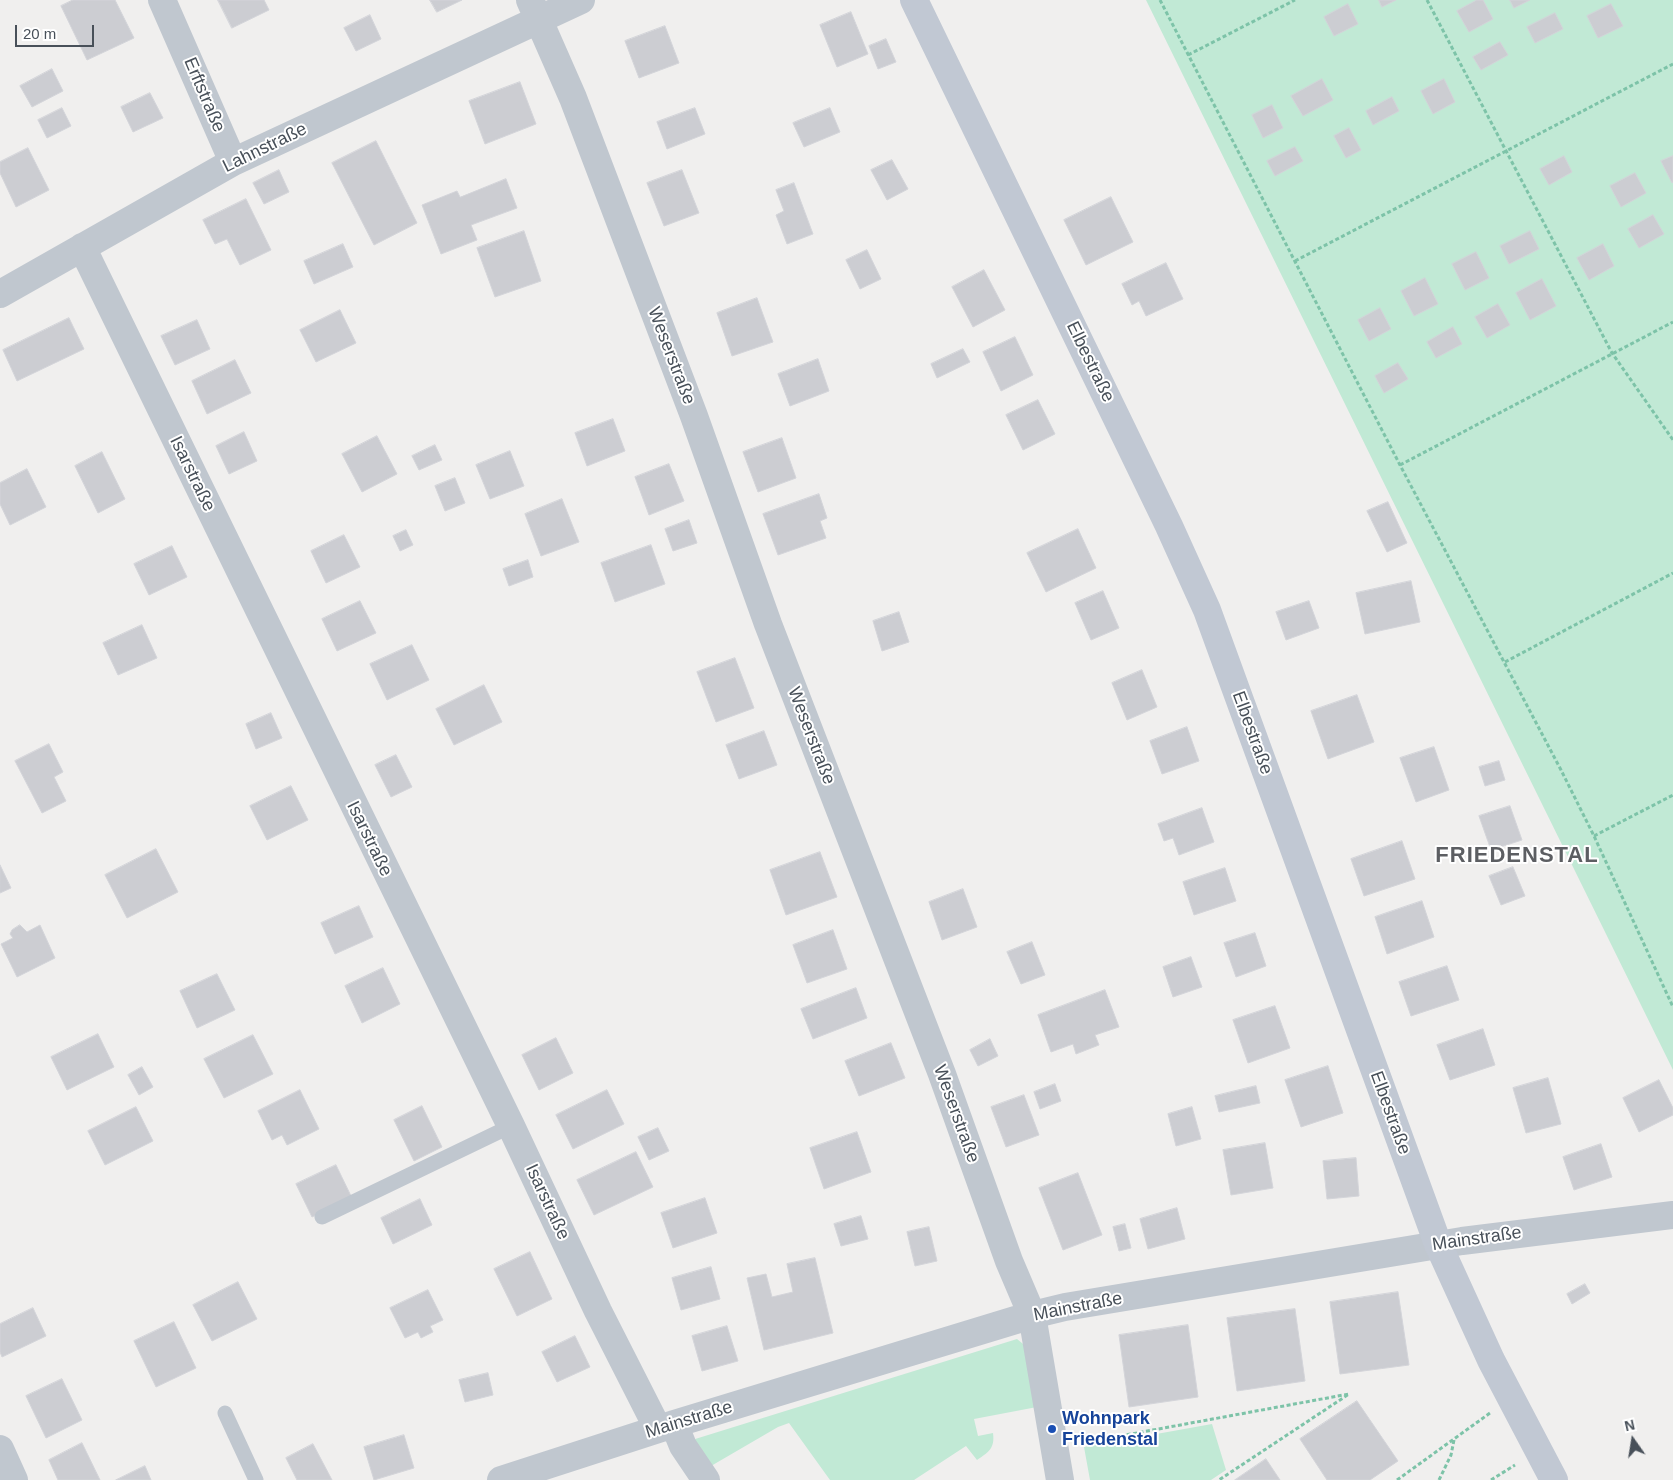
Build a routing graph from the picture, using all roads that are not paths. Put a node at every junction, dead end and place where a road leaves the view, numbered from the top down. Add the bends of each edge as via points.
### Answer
1 (162, 0) edge
2 (580, 0) edge
3 (914, 0) edge
4 (535, 10) edge
5 (233, 162) junction
6 (82, 247) junction
7 (0, 294) edge
8 (511, 1126) junction
9 (1673, 1215) edge
10 (322, 1217) dead end
11 (1438, 1244) junction
12 (1032, 1315) junction
13 (225, 1413) dead end
14 (666, 1426) junction
15 (0, 1450) edge
16 (14, 1480) edge
17 (256, 1480) edge
18 (501, 1480) edge
19 (706, 1480) edge
20 (1060, 1480) edge
21 (1554, 1480) edge

1 - 5 street, Erftstraße
2 - 4 street, Lahnstraße
3 - 11 street, Elbestraße via 1170,526 1207,610
4 - 5 street, Lahnstraße
4 - 12 street, Weserstraße via 573,98 694,416 772,633
5 - 6 street, Lahnstraße
6 - 7 street, Lahnstraße
6 - 8 street, Isarstraße
8 - 10 lane
8 - 14 street, Isarstraße via 602,1319
9 - 11 street, Mainstraße
11 - 12 street, Mainstraße
11 - 21 street, Elbestraße via 1491,1360
12 - 14 street, Mainstraße
12 - 20 street, Weserstraße
13 - 17 lane
14 - 18 street, Mainstraße
14 - 19 street, Isarstraße
15 - 16 street

